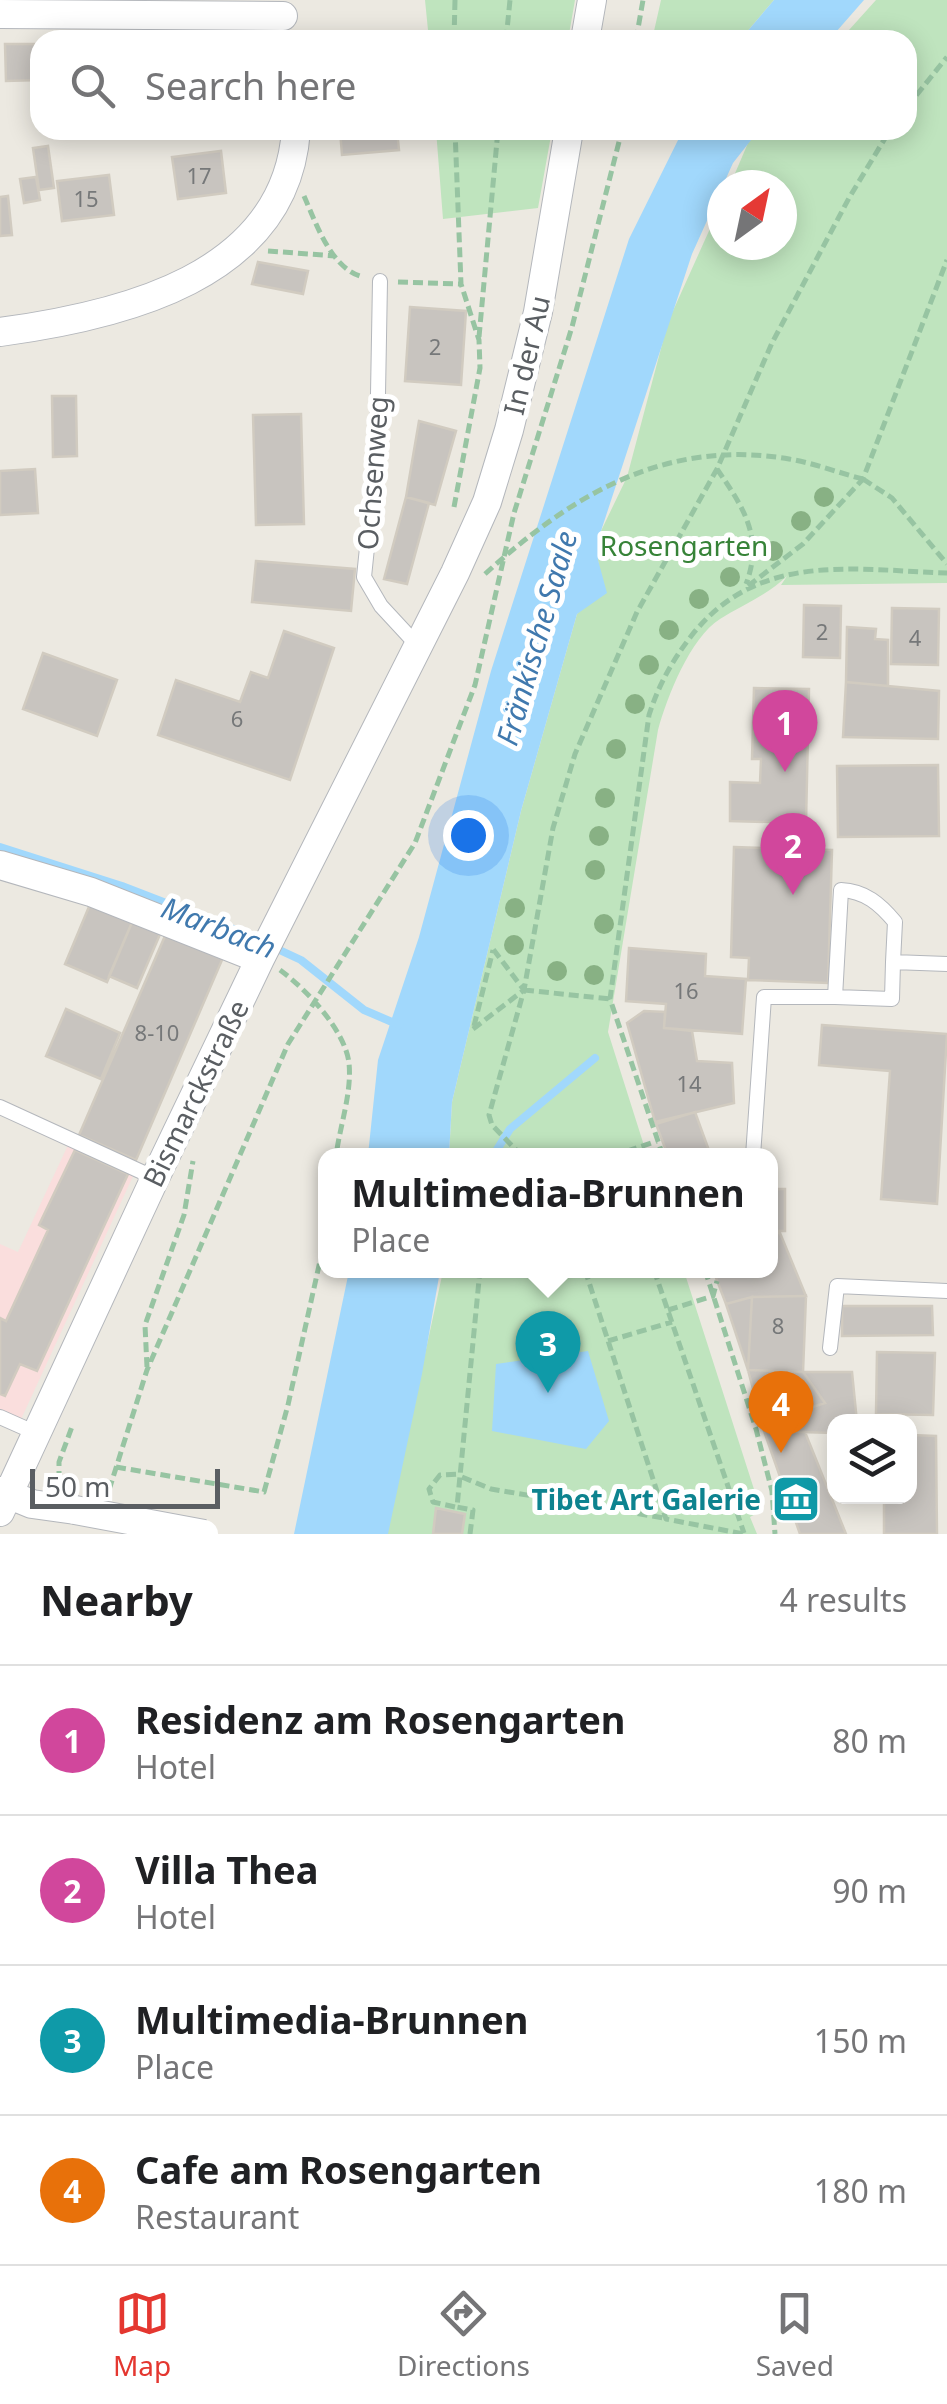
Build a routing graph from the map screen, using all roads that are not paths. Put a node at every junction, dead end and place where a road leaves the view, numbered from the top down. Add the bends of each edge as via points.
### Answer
1 (592, 0) edge
2 (0, 14) edge
3 (283, 19) edge
4 (587, 30) edge
5 (295, 140) edge
6 (567, 140) edge
7 (380, 281) road end
8 (0, 332) edge
9 (455, 573) joint
10 (418, 646) junction
11 (0, 866) edge
12 (893, 962) junction
13 (947, 964) edge
14 (272, 965) junction
15 (835, 998) junction
16 (0, 1107) edge
17 (754, 1148) edge
18 (154, 1178) junction
19 (947, 1291) edge
20 (830, 1348) dead end
21 (0, 1417) edge
22 (36, 1434) junction
23 (3, 1499) edge
24 (204, 1534) edge

1 - 4 street
2 - 3 street
5 - 8 street via 277,195 240,248 208,272 100,314
6 - 9 street, In der Au via 538,312 509,430
7 - 10 lane, Ochsenweg via 377,450 364,577
9 - 10 street, Bismarckstraße
10 - 14 street, Bismarckstraße via 280,921
11 - 14 street via 91,892
12 - 13 lane
12 - 15 lane via 892,999
12 - 15 lane via 895,922 880,904 840,890
14 - 18 street, Bismarckstraße
15 - 17 lane via 764,997
16 - 18 lane
18 - 22 street, Bismarckstraße
19 - 20 lane via 837,1286
21 - 22 lane
22 - 23 street, Bismarckstraße
23 - 24 street, bridge

